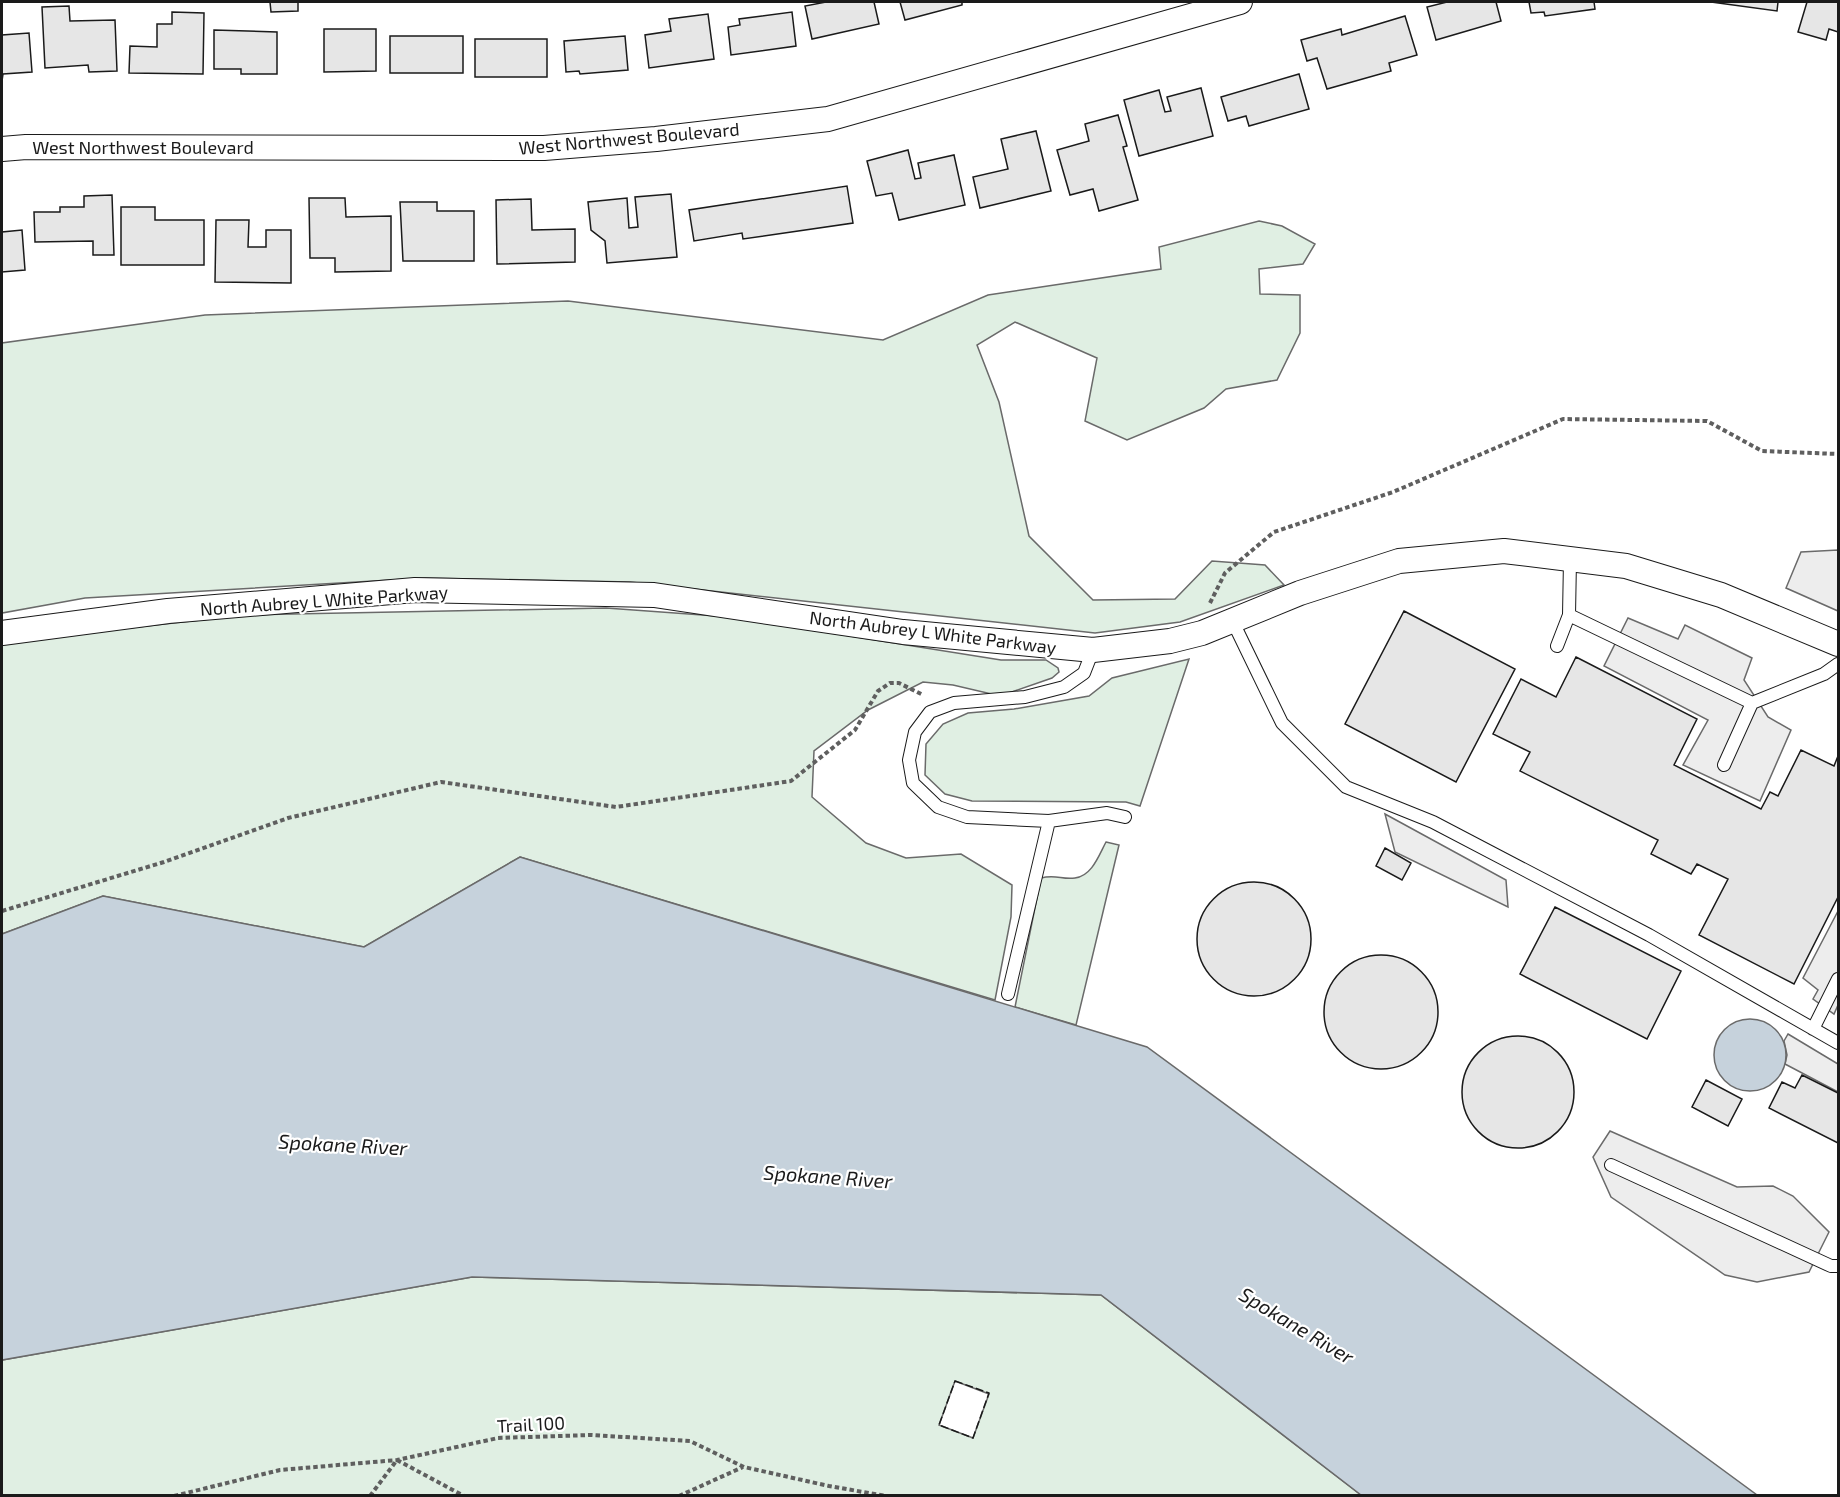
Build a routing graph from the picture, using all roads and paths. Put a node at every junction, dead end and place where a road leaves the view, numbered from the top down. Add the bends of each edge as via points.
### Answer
1 (1240, 2) edge
2 (2, 149) edge
3 (1839, 454) edge
4 (1570, 560) junction
5 (1569, 615) junction
6 (1233, 622) junction
7 (2, 633) edge
8 (1202, 633) junction
9 (1839, 644) edge
10 (1557, 646) dead end
11 (1093, 650) junction
12 (1839, 664) edge
13 (1752, 703) junction
14 (945, 706) junction
15 (1724, 765) dead end
16 (1125, 818) dead end
17 (1049, 821) junction
18 (2, 911) edge
19 (1839, 978) edge
20 (1008, 994) dead end
21 (1813, 1029) junction
22 (1839, 1043) edge
23 (1611, 1165) dead end
24 (1839, 1266) edge
25 (397, 1460) junction
26 (744, 1467) junction
27 (174, 1496) edge
28 (370, 1496) edge
29 (464, 1496) edge
30 (680, 1496) edge
31 (886, 1496) edge

1 - 2 street, West Northwest Boulevard via 828,119 544,148
3 - 8 path via 1762,451 1707,421 1563,419 1393,492 1274,532 1225,573 1212,595
4 - 5 lane
4 - 6 street, North Aubrey L White Parkway via 1504,552 1399,561 1300,593
4 - 9 street, North Aubrey L White Parkway via 1626,566 1721,596
5 - 10 lane
5 - 13 lane
6 - 8 street, North Aubrey L White Parkway
6 - 21 lane via 1282,723 1346,787 1444,828 1648,934
7 - 11 street, North Aubrey L White Parkway via 168,611 415,590 654,596 903,632
8 - 11 street, North Aubrey L White Parkway
11 - 14 lane via 1084,674 1064,687 1025,697
12 - 13 lane
13 - 15 lane
14 - 17 lane via 930,712 915,732 909,760 913,783 938,807 967,817
14 - 18 path via 899,683 890,683 878,691 855,730 791,781 616,807 441,782 288,818 164,862
16 - 17 lane via 1107,813
17 - 20 lane
19 - 21 lane
21 - 22 lane
23 - 24 lane via 1831,1266
25 - 26 path, Trail 100 via 498,1438 591,1435 690,1441
25 - 27 path, Trail 100 via 280,1470
25 - 28 path
25 - 29 path
26 - 30 path
26 - 31 path, Trail 100

